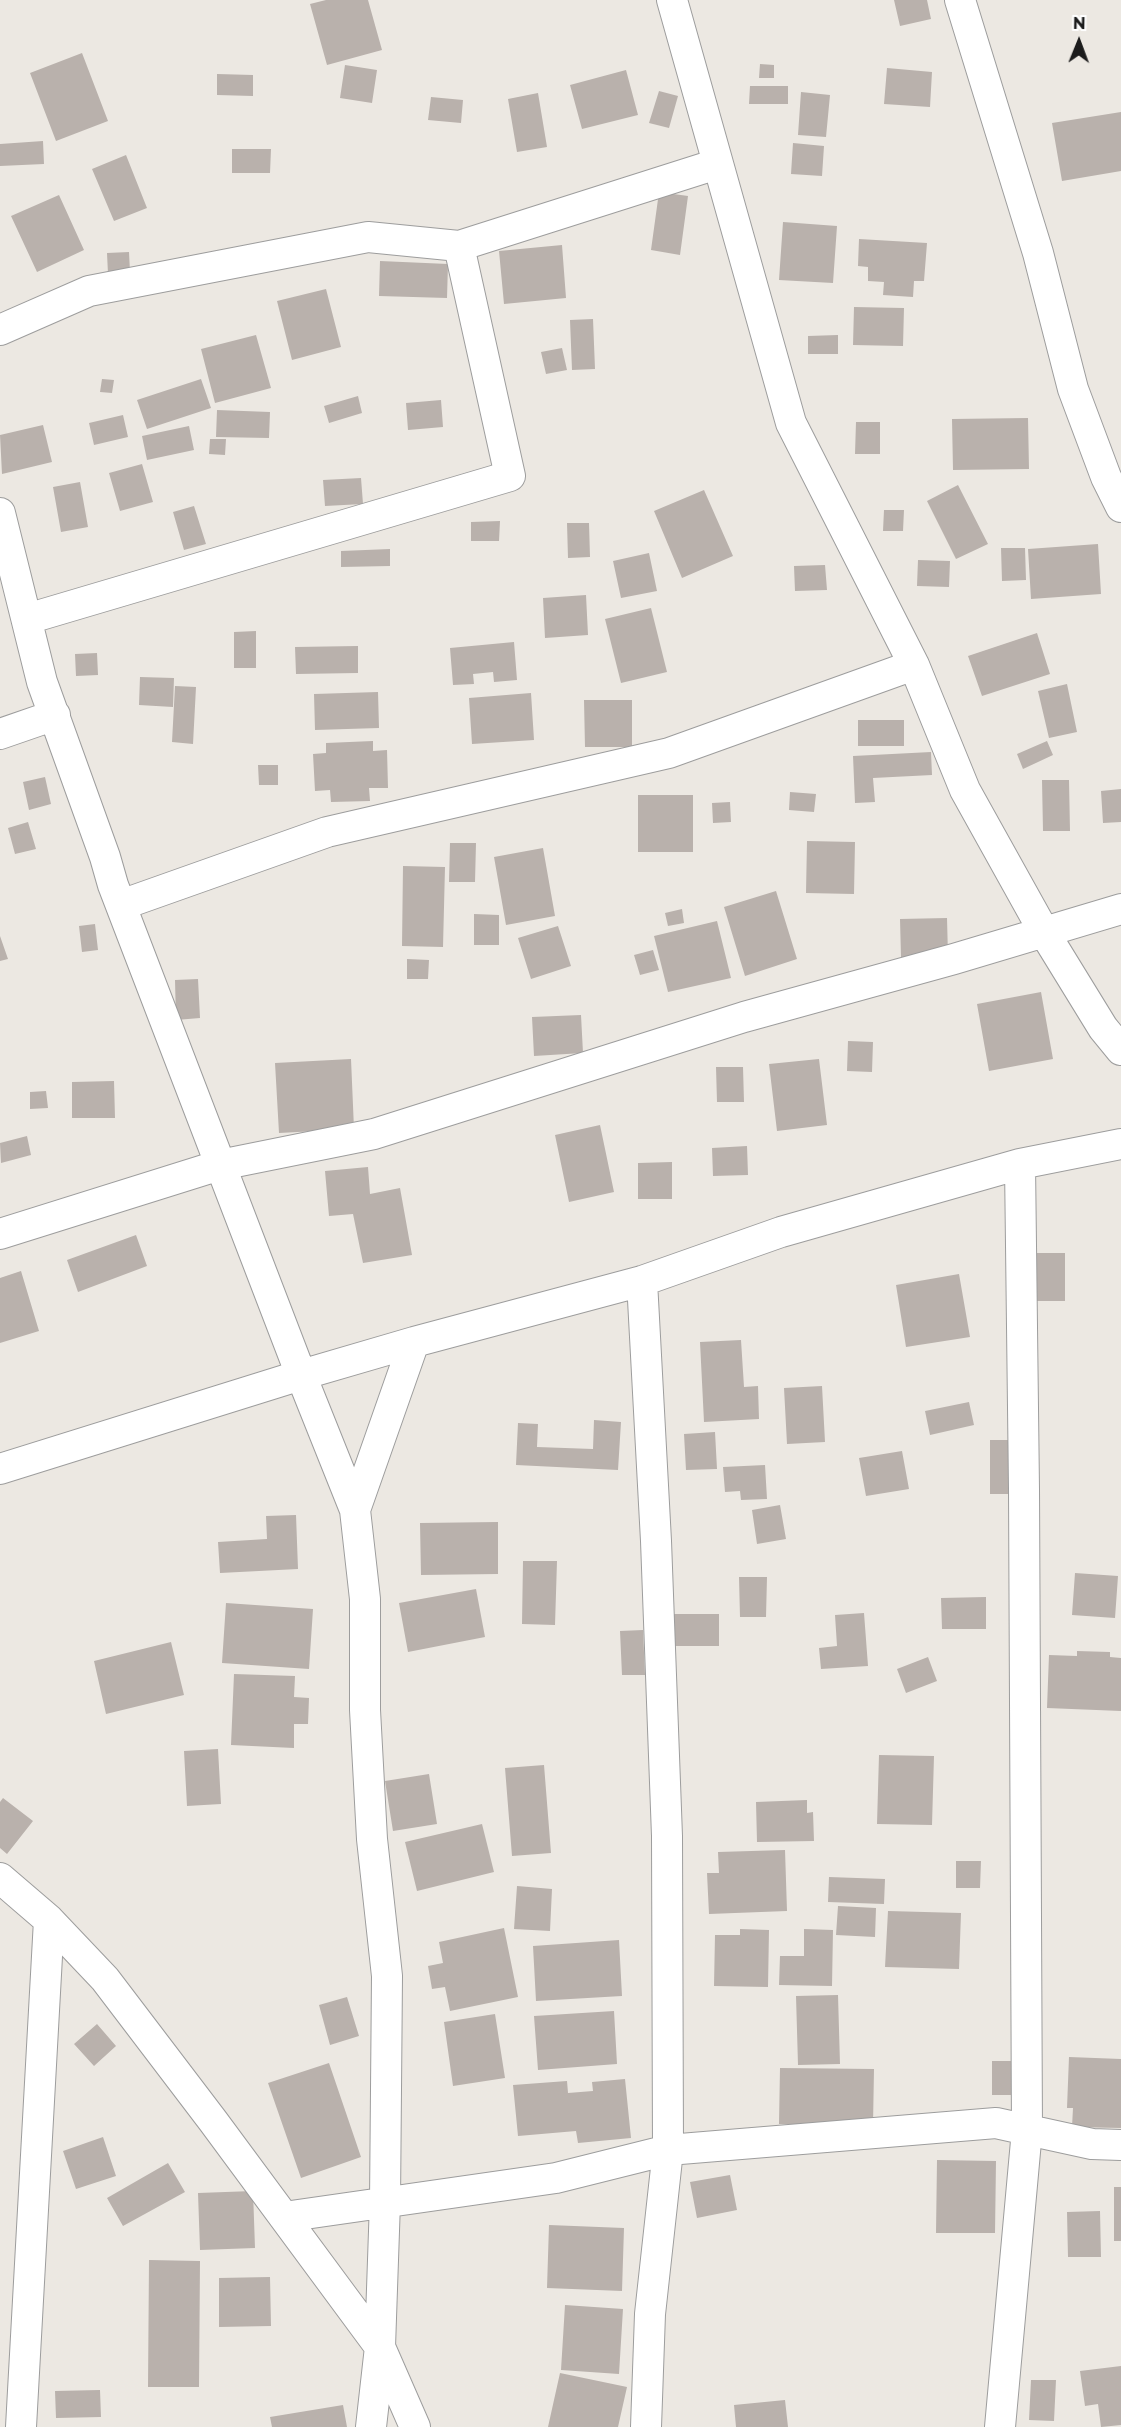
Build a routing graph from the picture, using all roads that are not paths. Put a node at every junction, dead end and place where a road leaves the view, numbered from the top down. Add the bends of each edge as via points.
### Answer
1 (672, 0) edge
2 (961, 0) edge
3 (717, 164) junction
4 (459, 246) junction
5 (0, 330) edge
6 (1121, 507) edge
7 (0, 513) edge
8 (27, 618) junction
9 (914, 665) junction
10 (55, 715) junction
11 (0, 734) edge
12 (121, 905) junction
13 (1121, 909) edge
14 (1044, 932) junction
15 (1121, 1050) edge
16 (1121, 1144) edge
17 (1020, 1164) junction
18 (220, 1165) junction
19 (0, 1234) edge
20 (642, 1281) junction
21 (414, 1342) junction
22 (301, 1375) junction
23 (0, 1469) edge
24 (355, 1510) junction
25 (0, 1878) edge
26 (49, 1920) junction
27 (1027, 2130) junction
28 (1121, 2145) edge
29 (668, 2150) junction
30 (385, 2202) junction
31 (284, 2217) junction
32 (380, 2348) junction
33 (21, 2427) edge
34 (371, 2427) edge
35 (415, 2427) edge
36 (646, 2427) edge
37 (1000, 2427) edge

1 - 3 street
2 - 6 street via 1038,253 1073,389
3 - 4 street
3 - 9 street via 791,423
4 - 5 street via 368,237 89,291
4 - 8 street via 510,476
7 - 8 street
8 - 10 street via 42,682
9 - 12 street via 669,753 327,832
9 - 14 street via 965,790
10 - 11 street
10 - 12 street
12 - 18 street
13 - 14 street
14 - 15 street via 1103,1028
14 - 18 street via 744,1017 374,1134
16 - 17 street
17 - 20 street via 781,1232
17 - 27 street
18 - 19 street
18 - 22 street
20 - 21 street
20 - 29 street via 668,1836
21 - 22 street
21 - 24 street
22 - 23 street
22 - 24 street
24 - 30 street via 364,1599 372,1839 387,1976
25 - 26 street
26 - 31 street via 105,1979
26 - 33 street
27 - 28 street via 1092,2144
27 - 29 street via 996,2123
27 - 37 street
29 - 30 street via 556,2178
29 - 36 street via 650,2314
30 - 31 street
30 - 32 street
31 - 32 street
32 - 34 street
32 - 35 street

